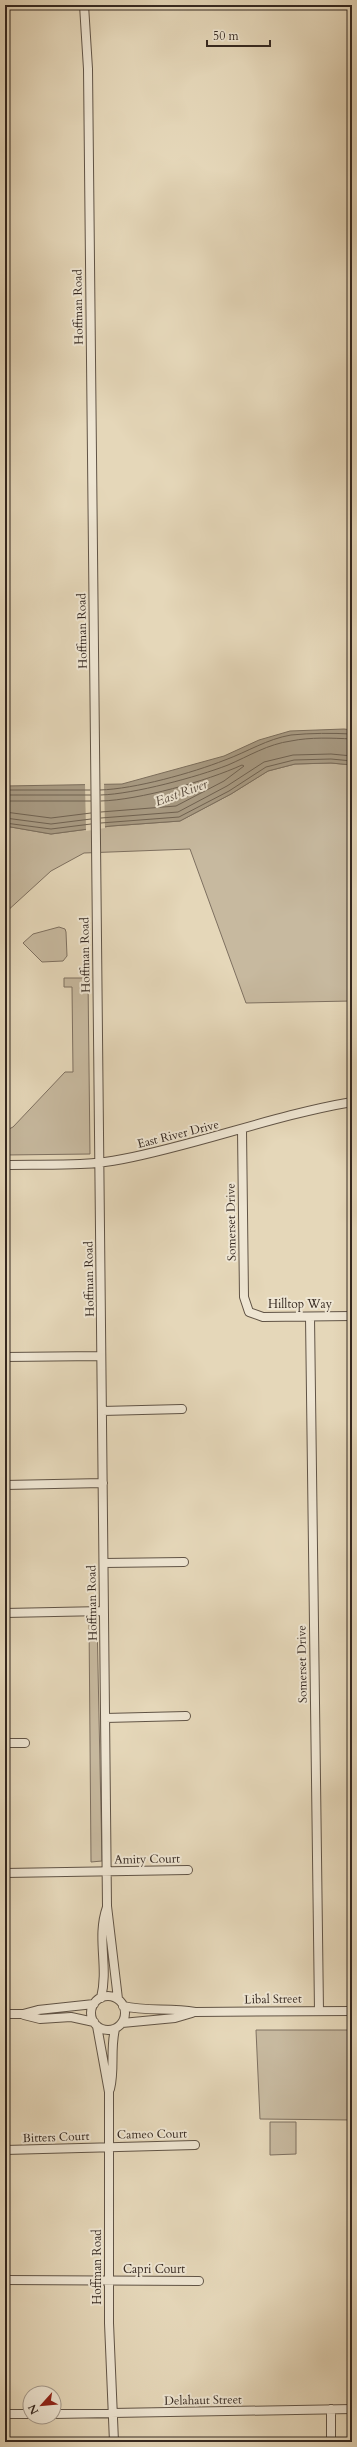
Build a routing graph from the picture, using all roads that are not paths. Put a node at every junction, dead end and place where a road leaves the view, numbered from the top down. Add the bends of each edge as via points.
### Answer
1 (84, 5) edge
2 (352, 1102) edge
3 (242, 1130) junction
4 (99, 1163) junction
5 (5, 1165) edge
6 (250, 1312) joint
7 (352, 1316) edge
8 (310, 1317) junction
9 (101, 1356) junction
10 (5, 1357) edge
11 (182, 1409) dead end
12 (102, 1411) junction
13 (103, 1483) junction
14 (5, 1485) edge
15 (184, 1562) dead end
16 (104, 1563) junction
17 (104, 1611) junction
18 (5, 1613) edge
19 (186, 1716) dead end
20 (105, 1718) junction
21 (5, 1743) edge
22 (25, 1743) dead end
23 (188, 1870) dead end
24 (107, 1872) junction
25 (5, 1873) edge
26 (107, 1906) junction
27 (101, 1998) junction
28 (118, 1999) junction
29 (94, 2004) junction
30 (123, 2006) junction
31 (319, 2011) junction
32 (352, 2011) edge
33 (195, 2012) junction
34 (5, 2014) edge
35 (23, 2014) junction
36 (122, 2023) junction
37 (96, 2024) junction
38 (115, 2029) junction
39 (109, 2092) junction
40 (195, 2145) dead end
41 (109, 2147) junction
42 (5, 2150) edge
43 (5, 2280) edge
44 (109, 2281) junction
45 (198, 2281) dead end
46 (331, 2409) junction
47 (352, 2409) edge
48 (5, 2414) edge
49 (22, 2414) edge
50 (62, 2414) edge
51 (113, 2414) junction
52 (114, 2442) edge
53 (331, 2442) edge

1 - 4 street, Hoffman Road via 88,69
2 - 3 street, East River Drive via 327,1106
3 - 4 street, East River Drive via 122,1160
3 - 6 street, Somerset Drive via 244,1297
4 - 5 street, East River Drive
4 - 9 street, Hoffman Road
6 - 8 street, Hilltop Way via 263,1317
7 - 8 street, Hilltop Way
8 - 31 street, Somerset Drive
9 - 10 street
9 - 12 street, Hoffman Road
11 - 12 street
12 - 13 street, Hoffman Road
13 - 14 street
13 - 16 street, Hoffman Road
15 - 16 street
16 - 17 street, Hoffman Road
17 - 18 street
17 - 20 street, Hoffman Road
19 - 20 street
20 - 24 street, Hoffman Road
21 - 22 street
23 - 24 street, Amity Court
24 - 25 street, Amity Court
24 - 26 street, Hoffman Road
26 - 27 street, Hoffman Road via 102,1926 105,1975
26 - 28 street, Hoffman Road
27 - 28 street
27 - 29 street
28 - 30 street
29 - 35 street
29 - 37 street via 92,2013
30 - 33 street, Libal Street via 138,2010 175,2008
30 - 36 street via 125,2015
31 - 32 street, Libal Street
31 - 33 street, Libal Street
33 - 36 street, Libal Street via 175,2018
34 - 35 street
35 - 37 street via 40,2019 71,2017
36 - 38 street
37 - 38 street via 106,2030
37 - 39 street, Hoffman Road
38 - 39 street, Hoffman Road via 111,2044 114,2074
39 - 41 street, Hoffman Road
40 - 41 street, Cameo Court
41 - 42 street, Bitters Court
41 - 44 street, Hoffman Road
43 - 44 street
44 - 45 street, Capri Court
44 - 51 street, Hoffman Road
46 - 47 street, Delahaut Street
46 - 51 street, Delahaut Street
46 - 53 street
48 - 49 street
50 - 51 street, Delahaut Street
51 - 52 street, Hoffman Road

